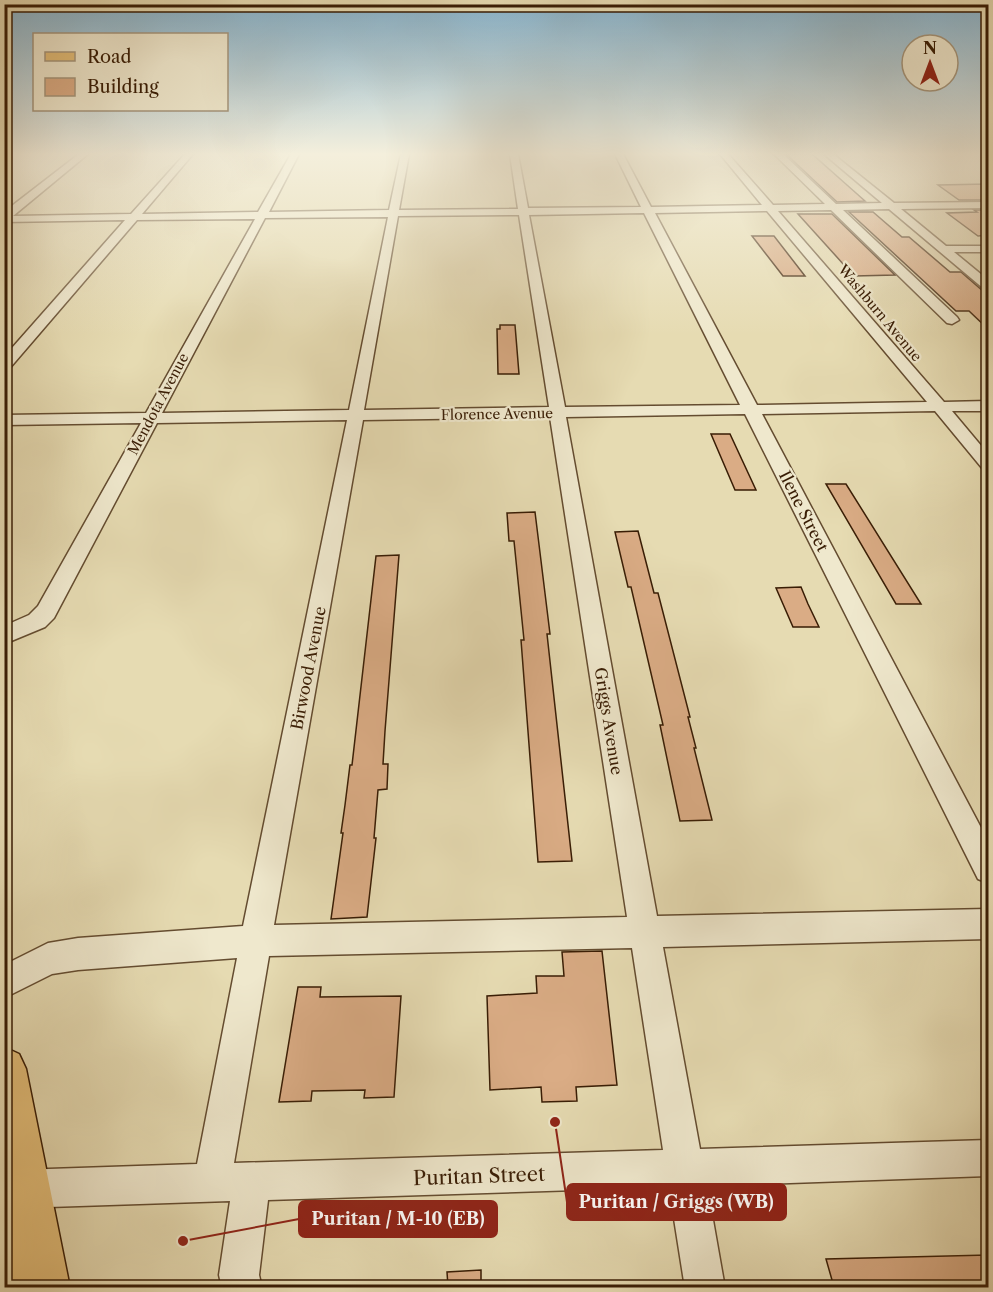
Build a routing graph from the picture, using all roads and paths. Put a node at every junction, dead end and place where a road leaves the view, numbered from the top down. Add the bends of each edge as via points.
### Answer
1 (135, 214) edge
2 (355, 214) edge
3 (394, 214) edge
4 (524, 214) edge
5 (650, 214) edge
6 (776, 214) edge
7 (842, 214) edge
8 (902, 214) edge
9 (915, 214) edge
10 (966, 214) edge
11 (261, 215) junction
12 (133, 217) junction
13 (4, 218) edge
14 (931, 218) junction
15 (918, 227) junction
16 (944, 249) junction
17 (988, 249) edge
18 (988, 286) edge
19 (952, 320) dead end
20 (4, 366) edge
21 (939, 406) junction
22 (988, 406) edge
23 (751, 409) junction
24 (558, 413) junction
25 (355, 416) junction
26 (150, 419) junction
27 (4, 420) edge
28 (988, 464) edge
29 (4, 636) edge
30 (988, 869) edge
31 (988, 924) edge
32 (645, 933) junction
33 (256, 941) junction
34 (4, 982) edge
35 (4, 1069) edge
36 (988, 1158) edge
37 (685, 1168) junction
38 (251, 1183) junction
39 (213, 1184) junction
40 (15, 1189) edge
41 (25, 1280) edge
42 (242, 1287) edge
43 (705, 1287) edge

1 - 12 street
2 - 11 street
3 - 25 street, Birwood Avenue
4 - 24 street, Griggs Avenue
5 - 23 street, Ilene Street
6 - 21 street, Washburn Avenue
7 - 19 street
8 - 15 street
9 - 14 street
10 - 14 street
11 - 12 street
11 - 26 street, Mendota Avenue
12 - 13 street
12 - 20 street
14 - 15 street
15 - 16 street
16 - 17 street
16 - 18 street
21 - 22 street, Florence Avenue
21 - 23 street, Florence Avenue
21 - 28 street, Washburn Avenue
23 - 24 street, Florence Avenue
23 - 30 street, Ilene Street
24 - 25 street, Florence Avenue
24 - 32 street, Griggs Avenue
25 - 26 street, Florence Avenue
25 - 33 street, Birwood Avenue
26 - 27 street, Florence Avenue
26 - 29 street, Mendota Avenue via 46,612 37,621
31 - 32 street
32 - 33 street
32 - 37 street, Griggs Avenue
33 - 34 street via 78,954 48,959
33 - 39 street, Birwood Avenue
35 - 40 main road
36 - 37 street, Puritan Street
37 - 38 street, Puritan Street
37 - 43 street, Griggs Avenue
38 - 39 street, Puritan Street
38 - 42 street via 239,1275
39 - 40 street, Puritan Street
40 - 41 main road

